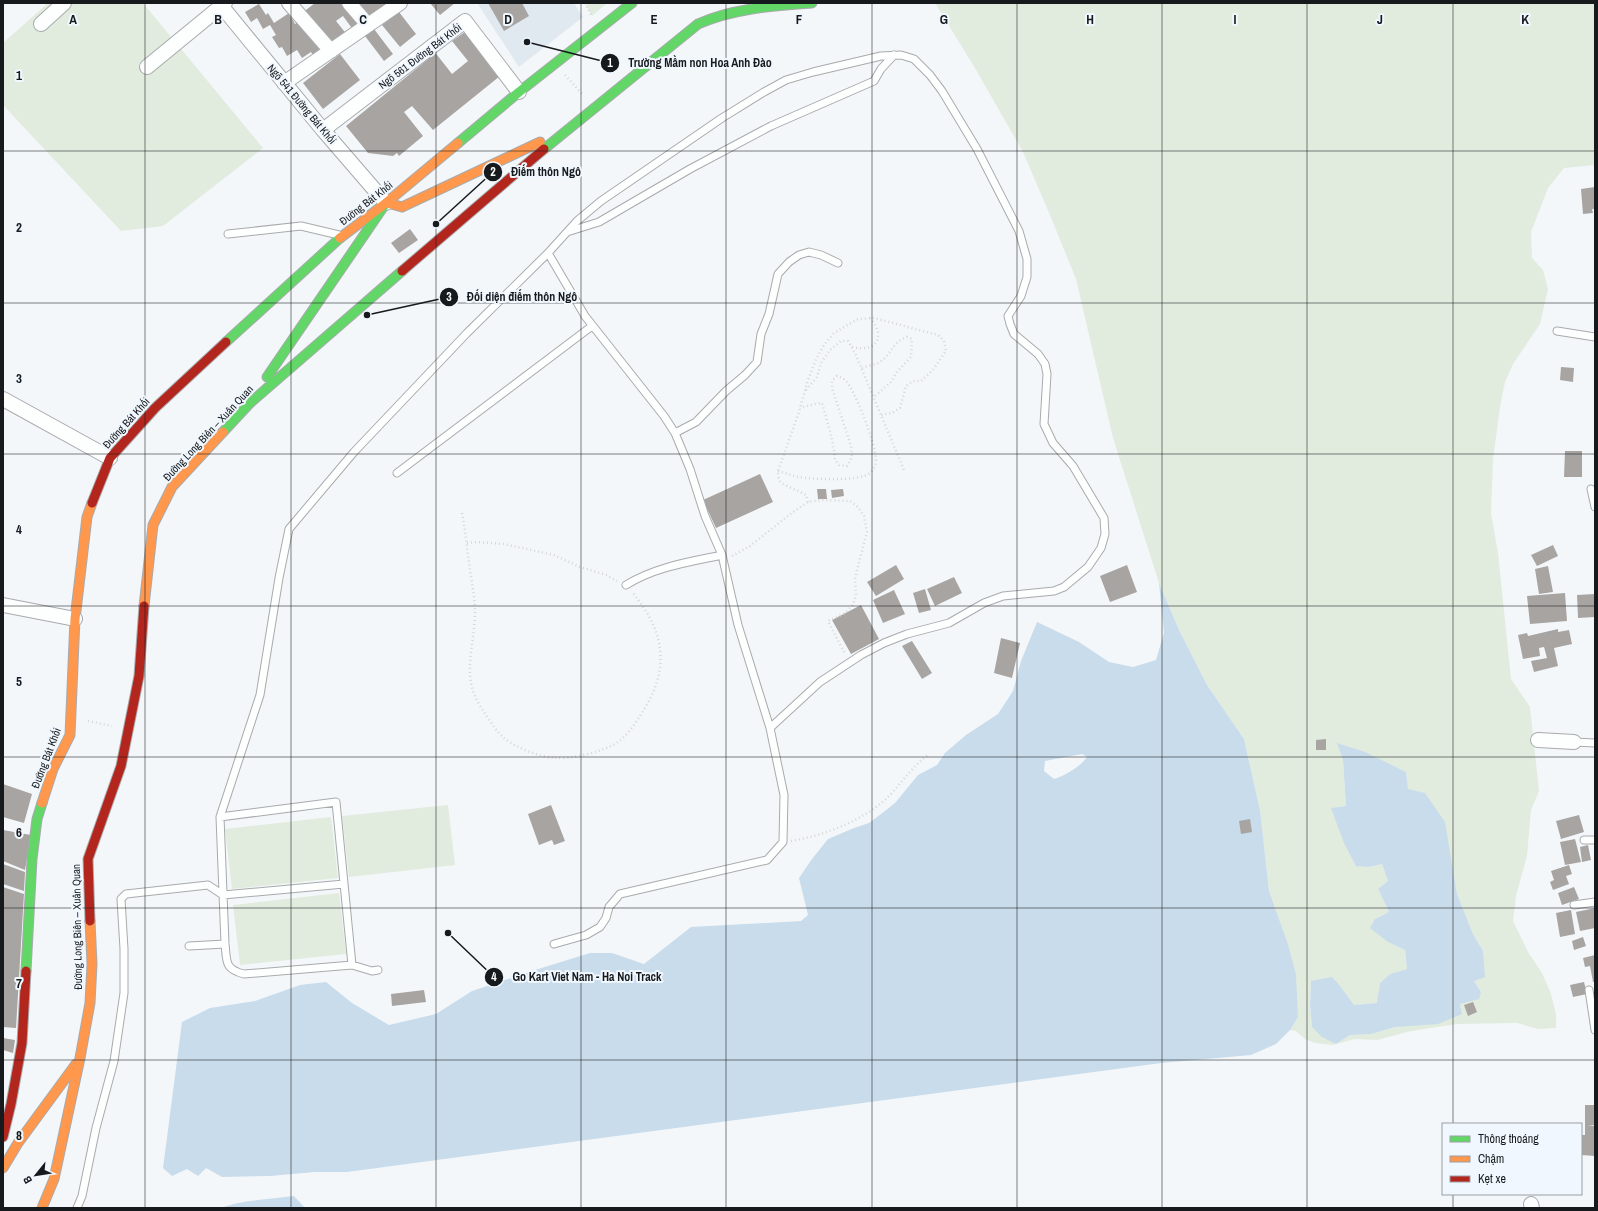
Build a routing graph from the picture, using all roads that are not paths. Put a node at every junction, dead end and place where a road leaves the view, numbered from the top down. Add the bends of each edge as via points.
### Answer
1 (64, 3) edge
2 (289, 3) edge
3 (349, 3) edge
4 (400, 3) edge
5 (632, 3) edge
6 (812, 3) edge
7 (221, 4) edge
8 (40, 24) dead end
9 (368, 26) junction
10 (331, 51) junction
11 (894, 55) junction
12 (147, 66) dead end
13 (284, 83) junction
14 (519, 92) junction
15 (568, 129) junction
16 (322, 130) junction
17 (386, 203) junction
18 (565, 232) junction
19 (228, 234) dead end
20 (343, 236) junction
21 (548, 253) junction
22 (838, 263) dead end
23 (592, 326) junction
24 (1557, 331) dead end
25 (1595, 337) edge
26 (3, 399) edge
27 (250, 403) junction
28 (675, 433) junction
29 (110, 458) junction
30 (397, 473) dead end
31 (1591, 489) dead end
32 (1595, 507) edge
33 (722, 555) junction
34 (626, 585) road end
35 (3, 605) edge
36 (75, 619) junction
37 (770, 728) junction
38 (1538, 740) dead end
39 (1574, 742) joint
40 (1595, 743) edge
41 (220, 817) junction
42 (1584, 840) dead end
43 (1595, 840) edge
44 (344, 884) junction
45 (223, 895) junction
46 (1595, 902) edge
47 (1574, 905) dead end
48 (225, 944) junction
49 (554, 944) dead end
50 (189, 946) dead end
51 (352, 964) junction
52 (378, 970) dead end
53 (1589, 990) dead end
54 (1595, 1030) edge
55 (80, 1058) junction
56 (3, 1137) edge
57 (3, 1168) edge
58 (42, 1208) edge
59 (77, 1208) edge

1 - 8 street
2 - 10 street
3 - 9 street
4 - 9 street
5 - 14 main road, Đường Bát Khối
6 - 15 main road, Đường Long Biên – Xuân Quan via 761,8 711,17 698,24
7 - 12 street
7 - 13 street, Ngõ 541 Đường Bát Khối
9 - 10 street
10 - 13 street
11 - 18 lane via 874,81 771,126 599,222
11 - 18 lane via 786,80 722,118 601,202
11 - 37 lane via 914,59 942,91 974,144 1019,230 1027,259 1026,277 1021,296 1008,316 1010,324 1014,334 1038,354 1045,364 1047,374 1044,424 1053,443 1074,466 1104,518 1105,534 1101,548 1088,567 1064,587 1054,591 1003,596 984,603 949,623 884,643 820,682
13 - 16 street, Ngõ 541 Đường Bát Khối
14 - 16 street, Ngõ 561 Đường Bát Khối via 465,21
14 - 17 main road, Đường Bát Khối
15 - 17 main road via 402,207
15 - 27 main road, Đường Long Biên – Xuân Quan
16 - 17 street, Ngõ 541 Đường Bát Khối
17 - 20 main road, Đường Bát Khối
17 - 27 main road
18 - 21 lane
19 - 20 lane via 301,226
20 - 29 main road, Đường Bát Khối via 155,408
21 - 23 lane
21 - 41 lane via 467,333 354,452 289,529 260,694
22 - 28 lane via 809,252 798,255 789,262 778,274 761,334 757,362 696,422
23 - 28 lane
23 - 30 lane
24 - 25 lane
26 - 29 street
27 - 55 main road, Đường Long Biên – Xuân Quan via 172,487 153,525 144,599 139,676 121,766 88,859 92,964 90,1003
28 - 33 lane
29 - 36 main road, Đường Bát Khối via 87,517
31 - 32 lane
33 - 34 lane via 682,563 650,573
33 - 37 lane via 738,624
35 - 36 street
36 - 56 main road, Đường Bát Khối via 70,735 53,769 38,819 32,859 22,1043
37 - 49 lane via 784,795 783,842 767,860 620,894 600,927 579,938
38 - 39 street
39 - 40 lane
41 - 44 lane via 336,802
41 - 45 lane
42 - 43 lane
44 - 45 lane
44 - 51 lane
45 - 48 lane
45 - 59 lane via 208,885 126,894 121,899 124,992 114,1061
46 - 47 lane
48 - 50 lane
48 - 51 lane via 228,965 234,971 244,974
51 - 52 lane via 372,971
53 - 54 lane
55 - 57 main road via 18,1143
55 - 58 main road, Đường Long Biên – Xuân Quan via 54,1178

